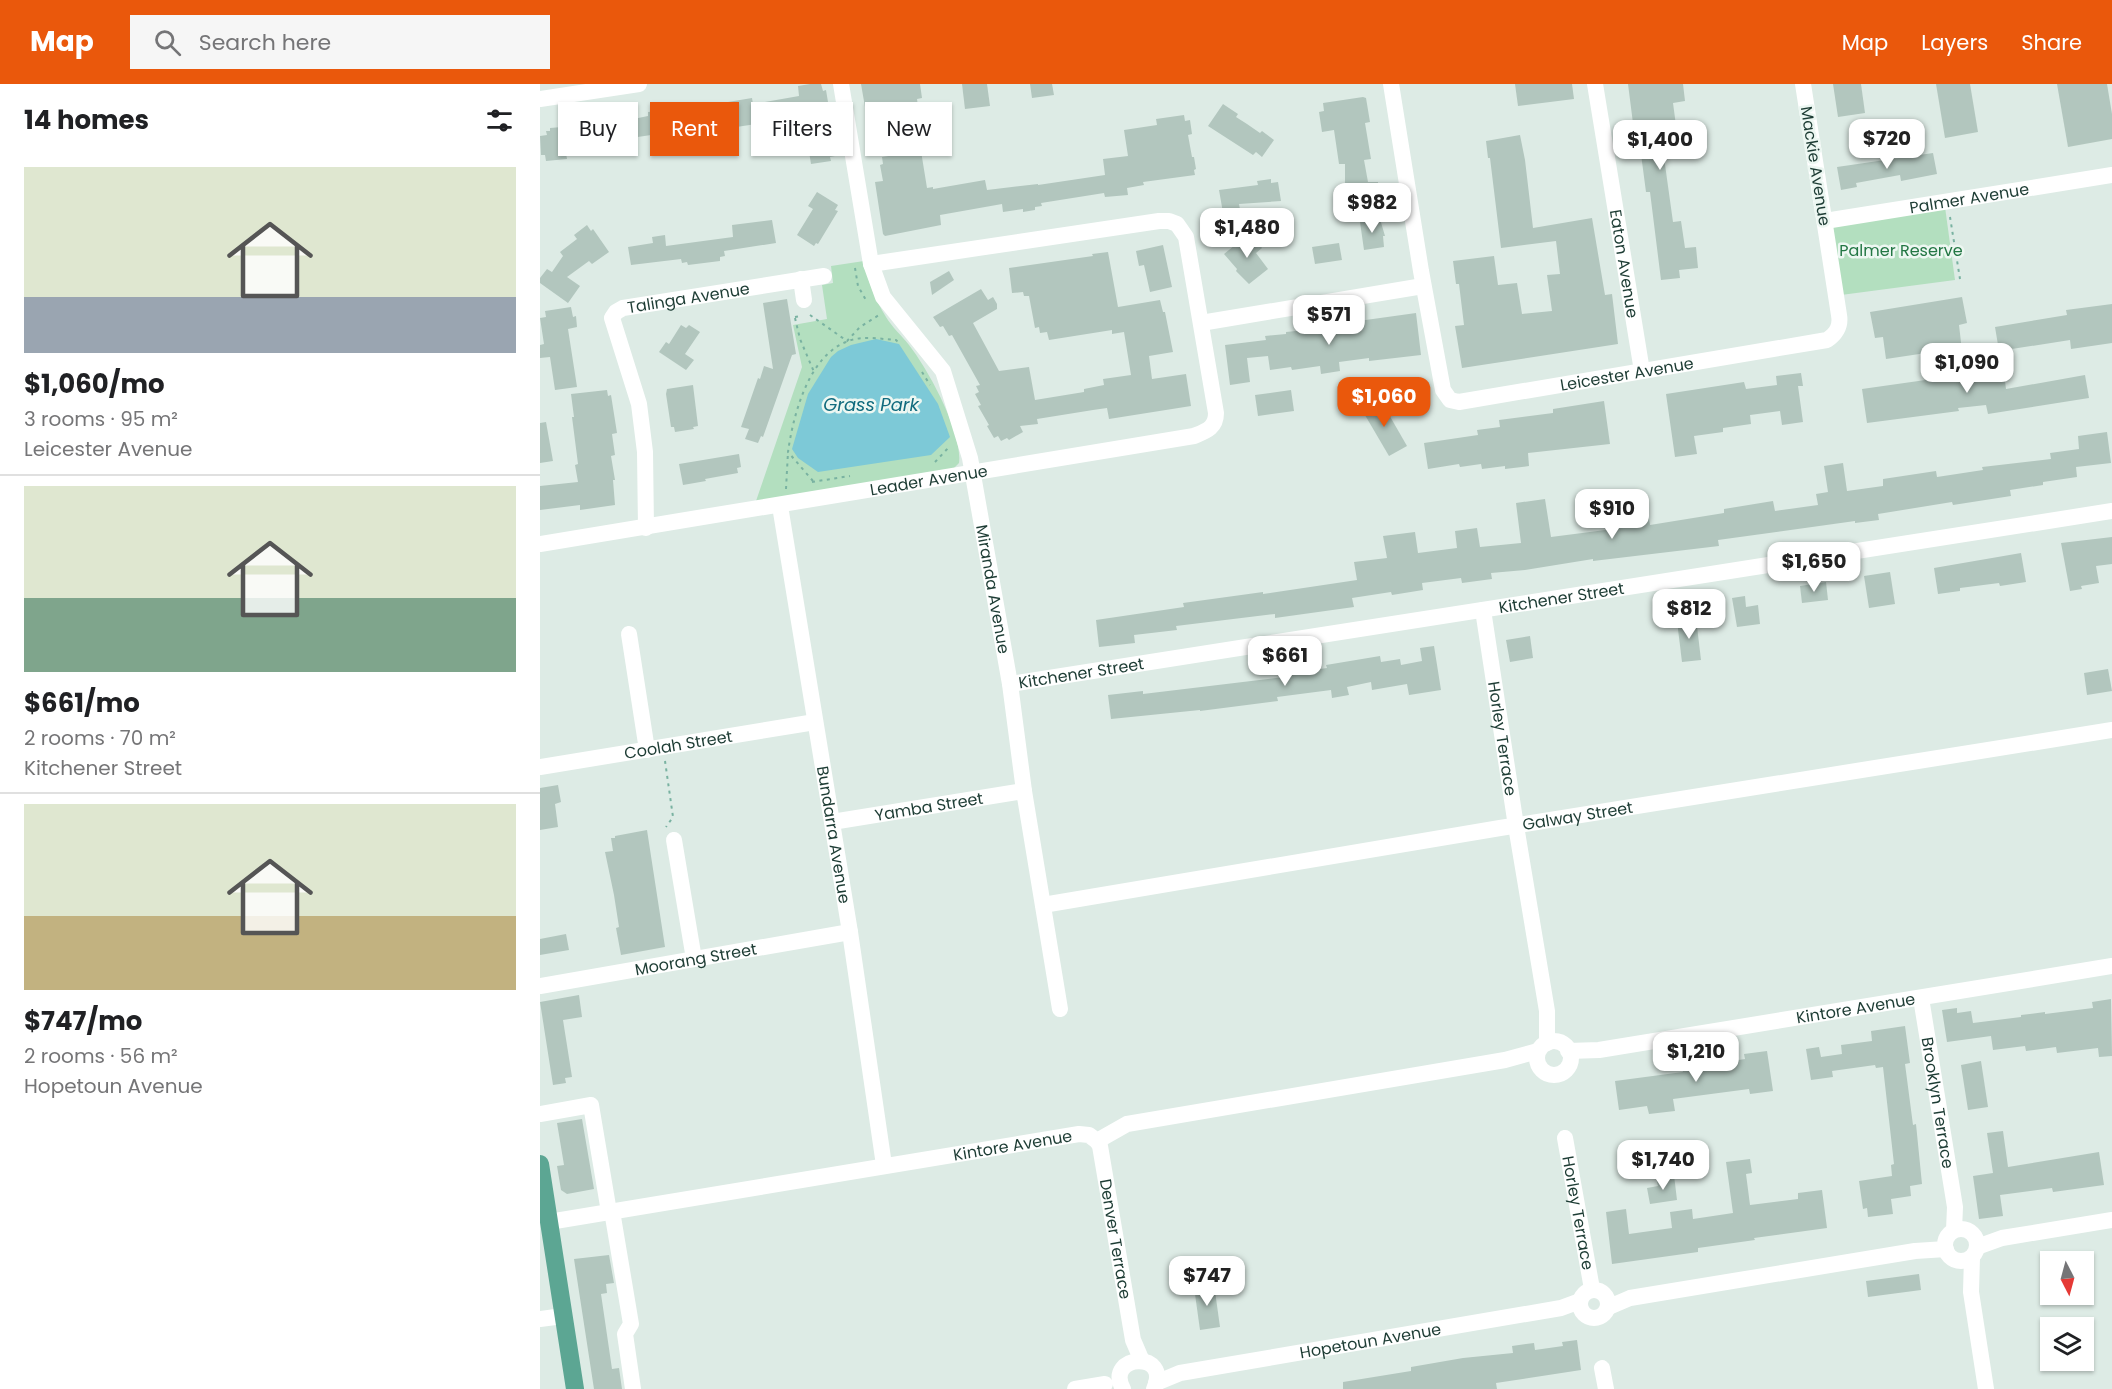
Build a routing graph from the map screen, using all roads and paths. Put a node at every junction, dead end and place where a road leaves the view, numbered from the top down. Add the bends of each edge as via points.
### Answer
1 (639, 84) edge
2 (1391, 84) edge
3 (1595, 84) edge
4 (1803, 84) edge
5 (840, 86) edge
6 (540, 99) edge
7 (2112, 175) edge
8 (1949, 211) dead end
9 (1825, 221) junction
10 (871, 264) junction
11 (824, 276) dead end
12 (801, 279) junction
13 (1960, 279) dead end
14 (1424, 286) junction
15 (804, 300) dead end
16 (891, 306) junction
17 (1201, 322) junction
18 (847, 341) junction
19 (1817, 341) joint
20 (903, 348) dead end
21 (916, 365) dead end
22 (1642, 371) junction
23 (814, 372) junction
24 (933, 391) dead end
25 (788, 452) junction
26 (953, 453) dead end
27 (945, 462) dead end
28 (972, 473) junction
29 (857, 475) dead end
30 (785, 489) dead end
31 (780, 506) junction
32 (2112, 511) edge
33 (646, 528) junction
34 (540, 544) edge
35 (1483, 610) junction
36 (629, 634) dead end
37 (1010, 684) junction
38 (815, 722) junction
39 (2112, 730) edge
40 (647, 750) junction
41 (665, 760) dead end
42 (540, 767) edge
43 (1024, 791) junction
44 (832, 822) junction
45 (1516, 826) junction
46 (668, 837) joint
47 (1043, 905) junction
48 (850, 932) junction
49 (694, 959) junction
50 (2112, 966) edge
51 (540, 986) edge
52 (1921, 998) junction
53 (1060, 1009) dead end
54 (1554, 1052) junction
55 (540, 1114) edge
56 (1565, 1138) dead end
57 (1096, 1141) junction
58 (540, 1164) edge
59 (884, 1165) junction
60 (610, 1211) junction
61 (2112, 1220) edge
62 (549, 1222) junction
63 (1961, 1243) junction
64 (1594, 1301) junction
65 (563, 1316) junction
66 (540, 1320) edge
67 (1602, 1368) dead end
68 (1134, 1377) edge
69 (575, 1389) edge
70 (633, 1389) edge
71 (1075, 1389) edge
72 (1606, 1389) edge
73 (1986, 1389) edge

1 - 6 street
2 - 14 street
3 - 22 street, Eaton Avenue
4 - 9 street, Mackie Avenue
5 - 10 street, Miranda Avenue
7 - 9 street, Palmer Avenue
8 - 13 path
9 - 19 street, Mackie Avenue via 1840,323 1834,336
10 - 16 street, Miranda Avenue via 883,297
10 - 17 street, Leader Avenue via 1168,221 1177,224 1186,237
11 - 12 street, Talinga Avenue
12 - 15 street
12 - 33 street, Talinga Avenue via 623,308 612,318 639,404 645,452
14 - 17 street
14 - 22 street, Leicester Avenue via 1443,390 1450,400 1459,402
16 - 18 path
16 - 28 street, Miranda Avenue via 943,371
17 - 28 street, Leader Avenue via 1216,413 1211,428 1194,436
18 - 20 path via 896,340
18 - 23 path via 827,352
18 - 23 path via 811,315 795,317
19 - 22 street, Leicester Avenue
21 - 24 path
23 - 25 path via 792,426
25 - 29 path via 813,481
25 - 30 path
26 - 27 path via 951,445 934,463
28 - 31 street, Leader Avenue
28 - 37 street, Miranda Avenue
31 - 33 street, Leader Avenue
31 - 38 street, Bundarra Avenue
32 - 35 street, Kitchener Street
33 - 34 street, Leader Avenue
35 - 37 street, Kitchener Street
35 - 45 street, Horley Terrace
36 - 40 street
37 - 43 street, Miranda Avenue
38 - 40 street, Coolah Street
38 - 44 street, Bundarra Avenue
39 - 45 street, Galway Street
40 - 42 street, Coolah Street
41 - 46 path via 673,817
43 - 44 street, Yamba Street
43 - 47 street, Miranda Avenue
44 - 48 street, Bundarra Avenue
45 - 47 street, Galway Street
45 - 54 street, Horley Terrace
46 - 49 street
47 - 53 street, Miranda Avenue
48 - 49 street, Moorang Street
48 - 59 street, Bundarra Avenue
49 - 51 street, Moorang Street
50 - 52 street, Kintore Avenue
52 - 54 street, Kintore Avenue via 1599,1050
52 - 63 street, Brooklyn Terrace
54 - 57 street, Kintore Avenue via 1127,1124
55 - 60 street via 591,1105
56 - 64 street, Horley Terrace
57 - 59 street, Kintore Avenue via 1079,1134
57 - 68 street, Denver Terrace via 1100,1146 1133,1340
58 - 62 main road
59 - 60 street, Kintore Avenue
60 - 62 street, Kintore Avenue
60 - 70 street via 631,1324 625,1334
61 - 63 street, Hopetoun Avenue
62 - 65 main road
63 - 64 street, Hopetoun Avenue via 1628,1299
63 - 73 street, Brooklyn Terrace
64 - 68 street, Hopetoun Avenue
65 - 66 street
65 - 69 main road
67 - 72 street
68 - 71 street, Hopetoun Avenue

